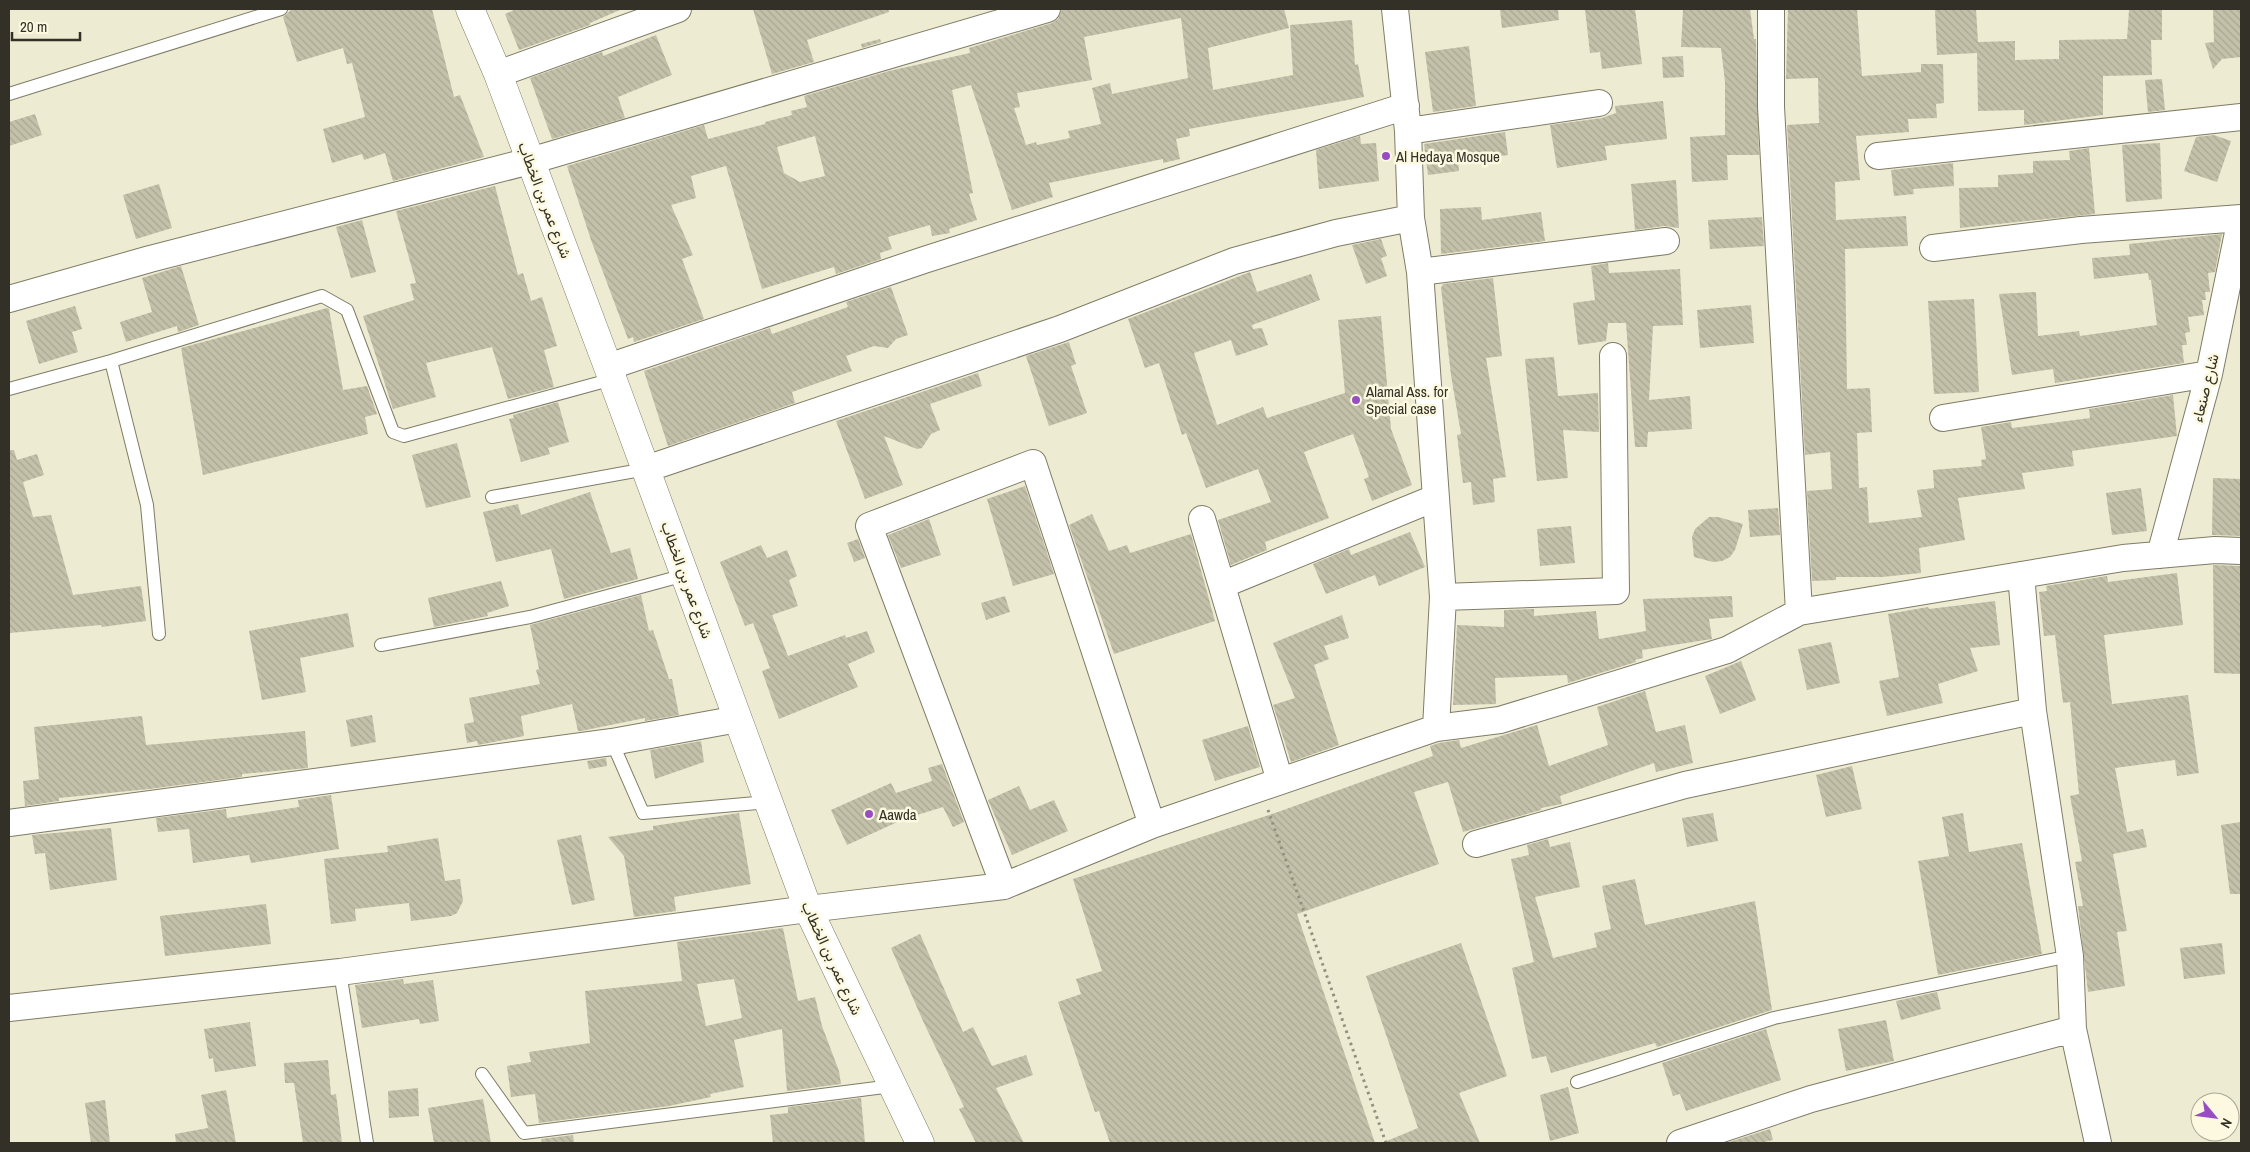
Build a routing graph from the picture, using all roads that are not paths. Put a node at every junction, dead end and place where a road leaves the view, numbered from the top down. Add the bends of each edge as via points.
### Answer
1 (281, 9) edge
2 (678, 9) edge
3 (1048, 9) edge
4 (1395, 9) edge
5 (1772, 9) edge
6 (475, 10) edge
7 (498, 74) junction
8 (9, 94) edge
9 (1599, 103) dead end
10 (2241, 117) edge
11 (1407, 118) junction
12 (1878, 156) dead end
13 (530, 161) junction
14 (1412, 218) junction
15 (2241, 218) edge
16 (1666, 241) dead end
17 (1933, 248) dead end
18 (1420, 272) junction
19 (9, 299) edge
20 (1613, 356) dead end
21 (110, 361) junction
22 (610, 373) junction
23 (2210, 374) junction
24 (9, 389) edge
25 (1943, 418) dead end
26 (646, 469) junction
27 (492, 497) dead end
28 (1435, 498) junction
29 (1202, 519) dead end
30 (2241, 551) edge
31 (2160, 555) junction
32 (686, 575) junction
33 (2021, 575) junction
34 (1222, 585) junction
35 (1442, 596) junction
36 (1799, 612) junction
37 (159, 634) dead end
38 (381, 645) dead end
39 (2033, 711) junction
40 (738, 719) junction
41 (1436, 728) junction
42 (612, 742) junction
43 (1270, 785) junction
44 (768, 802) junction
45 (9, 823) edge
46 (1152, 825) junction
47 (1476, 844) dead end
48 (1004, 886) junction
49 (808, 909) junction
50 (2070, 956) junction
51 (340, 972) junction
52 (9, 1008) edge
53 (2073, 1029) junction
54 (482, 1074) dead end
55 (1577, 1082) dead end
56 (892, 1086) junction
57 (367, 1143) edge
58 (920, 1143) edge
59 (1680, 1143) edge
60 (2098, 1143) edge

1 - 8 lane
2 - 7 street
3 - 13 street
4 - 11 street
5 - 36 street via 1771,107
6 - 7 main road, شارع عمر بن الخطاب
7 - 13 main road, شارع عمر بن الخطاب
9 - 11 street
10 - 12 street
11 - 14 street
11 - 22 street via 924,260
13 - 19 street via 150,259
13 - 22 main road, شارع عمر بن الخطاب
14 - 18 street
14 - 26 street via 1336,233 1234,261 1060,330
15 - 17 street via 2081,230
15 - 23 street, شارع صنعاء
16 - 18 street
18 - 28 street
20 - 35 street via 1616,591
21 - 22 lane via 322,296 346,310 393,432 404,436
21 - 24 lane
21 - 37 lane via 147,505
22 - 26 main road, شارع عمر بن الخطاب
23 - 25 street
23 - 31 street, شارع صنعاء
26 - 27 lane
26 - 32 main road, شارع عمر بن الخطاب
28 - 34 street
28 - 35 street
29 - 34 street
30 - 31 street
31 - 33 street
32 - 38 lane via 530,617
32 - 40 main road, شارع عمر بن الخطاب
33 - 36 street
33 - 39 street
34 - 43 street
35 - 41 street
36 - 41 street via 1727,650 1500,720
39 - 47 street via 1685,785
39 - 50 street
40 - 42 street
40 - 44 main road, شارع عمر بن الخطاب
41 - 43 street
42 - 44 lane via 644,814
42 - 45 street
43 - 46 street
44 - 49 main road, شارع عمر بن الخطاب
46 - 48 street
46 - 48 street via 1033,463 869,526
48 - 49 street
49 - 51 street
49 - 56 main road, شارع عمر بن الخطاب
50 - 53 street
50 - 55 lane via 1774,1018
51 - 52 street
51 - 57 lane
53 - 59 street via 1811,1099
53 - 60 street
54 - 56 lane via 524,1133
56 - 58 main road, شارع عمر بن الخطاب

